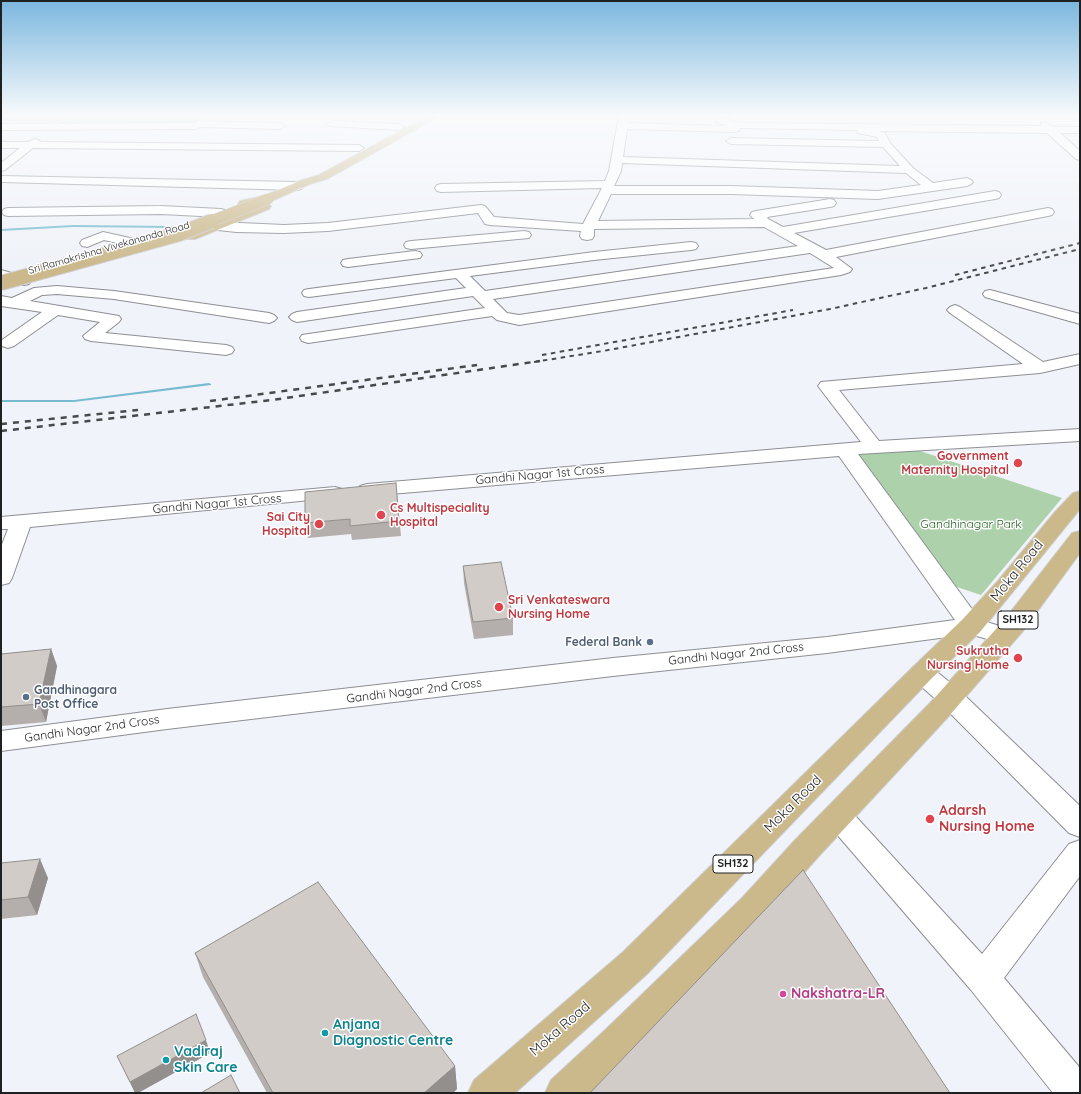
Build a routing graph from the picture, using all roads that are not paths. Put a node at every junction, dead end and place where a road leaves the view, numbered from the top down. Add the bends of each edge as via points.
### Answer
1 (327, 166) edge
2 (343, 166) edge
3 (616, 166) edge
4 (692, 166) edge
5 (727, 166) edge
6 (906, 166) edge
7 (728, 169) junction
8 (909, 170) junction
9 (919, 178) junction
10 (1, 179) edge
11 (111, 181) junction
12 (968, 182) dead end
13 (302, 184) junction
14 (608, 187) junction
15 (930, 187) junction
16 (441, 188) dead end
17 (102, 191) dead end
18 (878, 195) junction
19 (995, 195) dead end
20 (802, 198) dead end
21 (57, 199) dead end
22 (268, 199) junction
23 (729, 200) junction
24 (8, 212) dead end
25 (78, 212) junction
26 (1048, 212) dead end
27 (418, 216) junction
28 (393, 218) junction
29 (220, 220) junction
30 (726, 223) junction
31 (767, 223) junction
32 (437, 227) dead end
33 (588, 229) junction
34 (782, 231) junction
35 (87, 242) dead end
36 (134, 243) junction
37 (691, 246) dead end
38 (413, 250) junction
39 (818, 251) junction
40 (594, 256) junction
41 (348, 263) dead end
42 (460, 274) junction
43 (427, 278) junction
44 (24, 281) joint
45 (4, 290) edge
46 (309, 292) dead end
47 (478, 294) junction
48 (990, 294) dead end
49 (55, 310) junction
50 (955, 310) dead end
51 (495, 311) junction
52 (297, 317) dead end
53 (269, 318) dead end
54 (1080, 319) edge
55 (308, 338) dead end
56 (8, 343) dead end
57 (226, 350) dead end
58 (1080, 359) edge
59 (1040, 368) junction
60 (1080, 434) edge
61 (874, 447) junction
62 (844, 449) junction
63 (1080, 497) edge
64 (11, 522) edge
65 (1080, 538) edge
66 (1, 578) edge
67 (971, 626) junction
68 (1004, 636) junction
69 (922, 673) junction
70 (945, 704) junction
71 (1, 741) edge
72 (838, 816) junction
73 (1080, 825) edge
74 (1080, 853) edge
75 (983, 979) junction
76 (487, 1093) edge
77 (564, 1093) edge
78 (1077, 1093) edge

1 - 13 main road via 309,176
2 - 13 main road via 323,177
3 - 14 street
4 - 7 street
5 - 7 street
6 - 8 street
7 - 8 street
7 - 9 street
7 - 23 street
8 - 9 street
9 - 15 street
10 - 11 street
11 - 13 street
11 - 17 street
12 - 15 street
13 - 22 main road
14 - 16 street
14 - 23 street
14 - 33 street
15 - 18 street
18 - 23 street
18 - 31 street via 756,215
19 - 34 street
20 - 23 street
21 - 25 street via 93,201
22 - 29 main road via 269,204
22 - 45 main road, bridge via 180,234
23 - 30 street
24 - 25 street
25 - 29 street via 161,210
26 - 39 street
27 - 28 street
27 - 32 street
27 - 33 street via 481,209 490,221
28 - 29 street via 328,227 284,229 236,228
28 - 38 street
29 - 36 main road, Sri Ramakrishna Vivekananda Road
29 - 44 main road via 178,240
30 - 31 street
30 - 33 street
31 - 34 street
33 - 38 street via 492,236
33 - 40 street via 586,245
34 - 39 street
35 - 36 street via 102,236
36 - 45 main road, Sri Ramakrishna Vivekananda Road
37 - 40 street
38 - 41 street
38 - 43 street
39 - 47 street
39 - 51 street via 845,269 519,320 502,317
40 - 42 street
42 - 43 street
42 - 47 street
43 - 46 street
44 - 45 street
45 - 49 street
45 - 53 street via 57,290 114,295
47 - 51 street
47 - 52 street
48 - 54 street
49 - 56 street
49 - 57 street via 113,319 91,336
50 - 59 street
51 - 55 street
58 - 59 street
59 - 61 street via 827,386
60 - 61 street, Gandhi Nagar 1st Cross
61 - 62 street, Gandhi Nagar 1st Cross
62 - 64 street, Gandhi Nagar 1st Cross
62 - 67 street
63 - 67 main road, Moka Road / SH132
64 - 66 street
65 - 68 main road, SH132
67 - 68 street
67 - 69 main road, Moka Road / SH132
67 - 71 street, Gandhi Nagar 2nd Cross via 827,645 167,719
68 - 70 main road, SH132
69 - 70 street
69 - 76 main road, Moka Road / SH132 via 635,963
70 - 72 main road, SH132
70 - 73 street
72 - 75 street
72 - 77 main road, SH132 via 753,908
74 - 75 street
75 - 78 street

